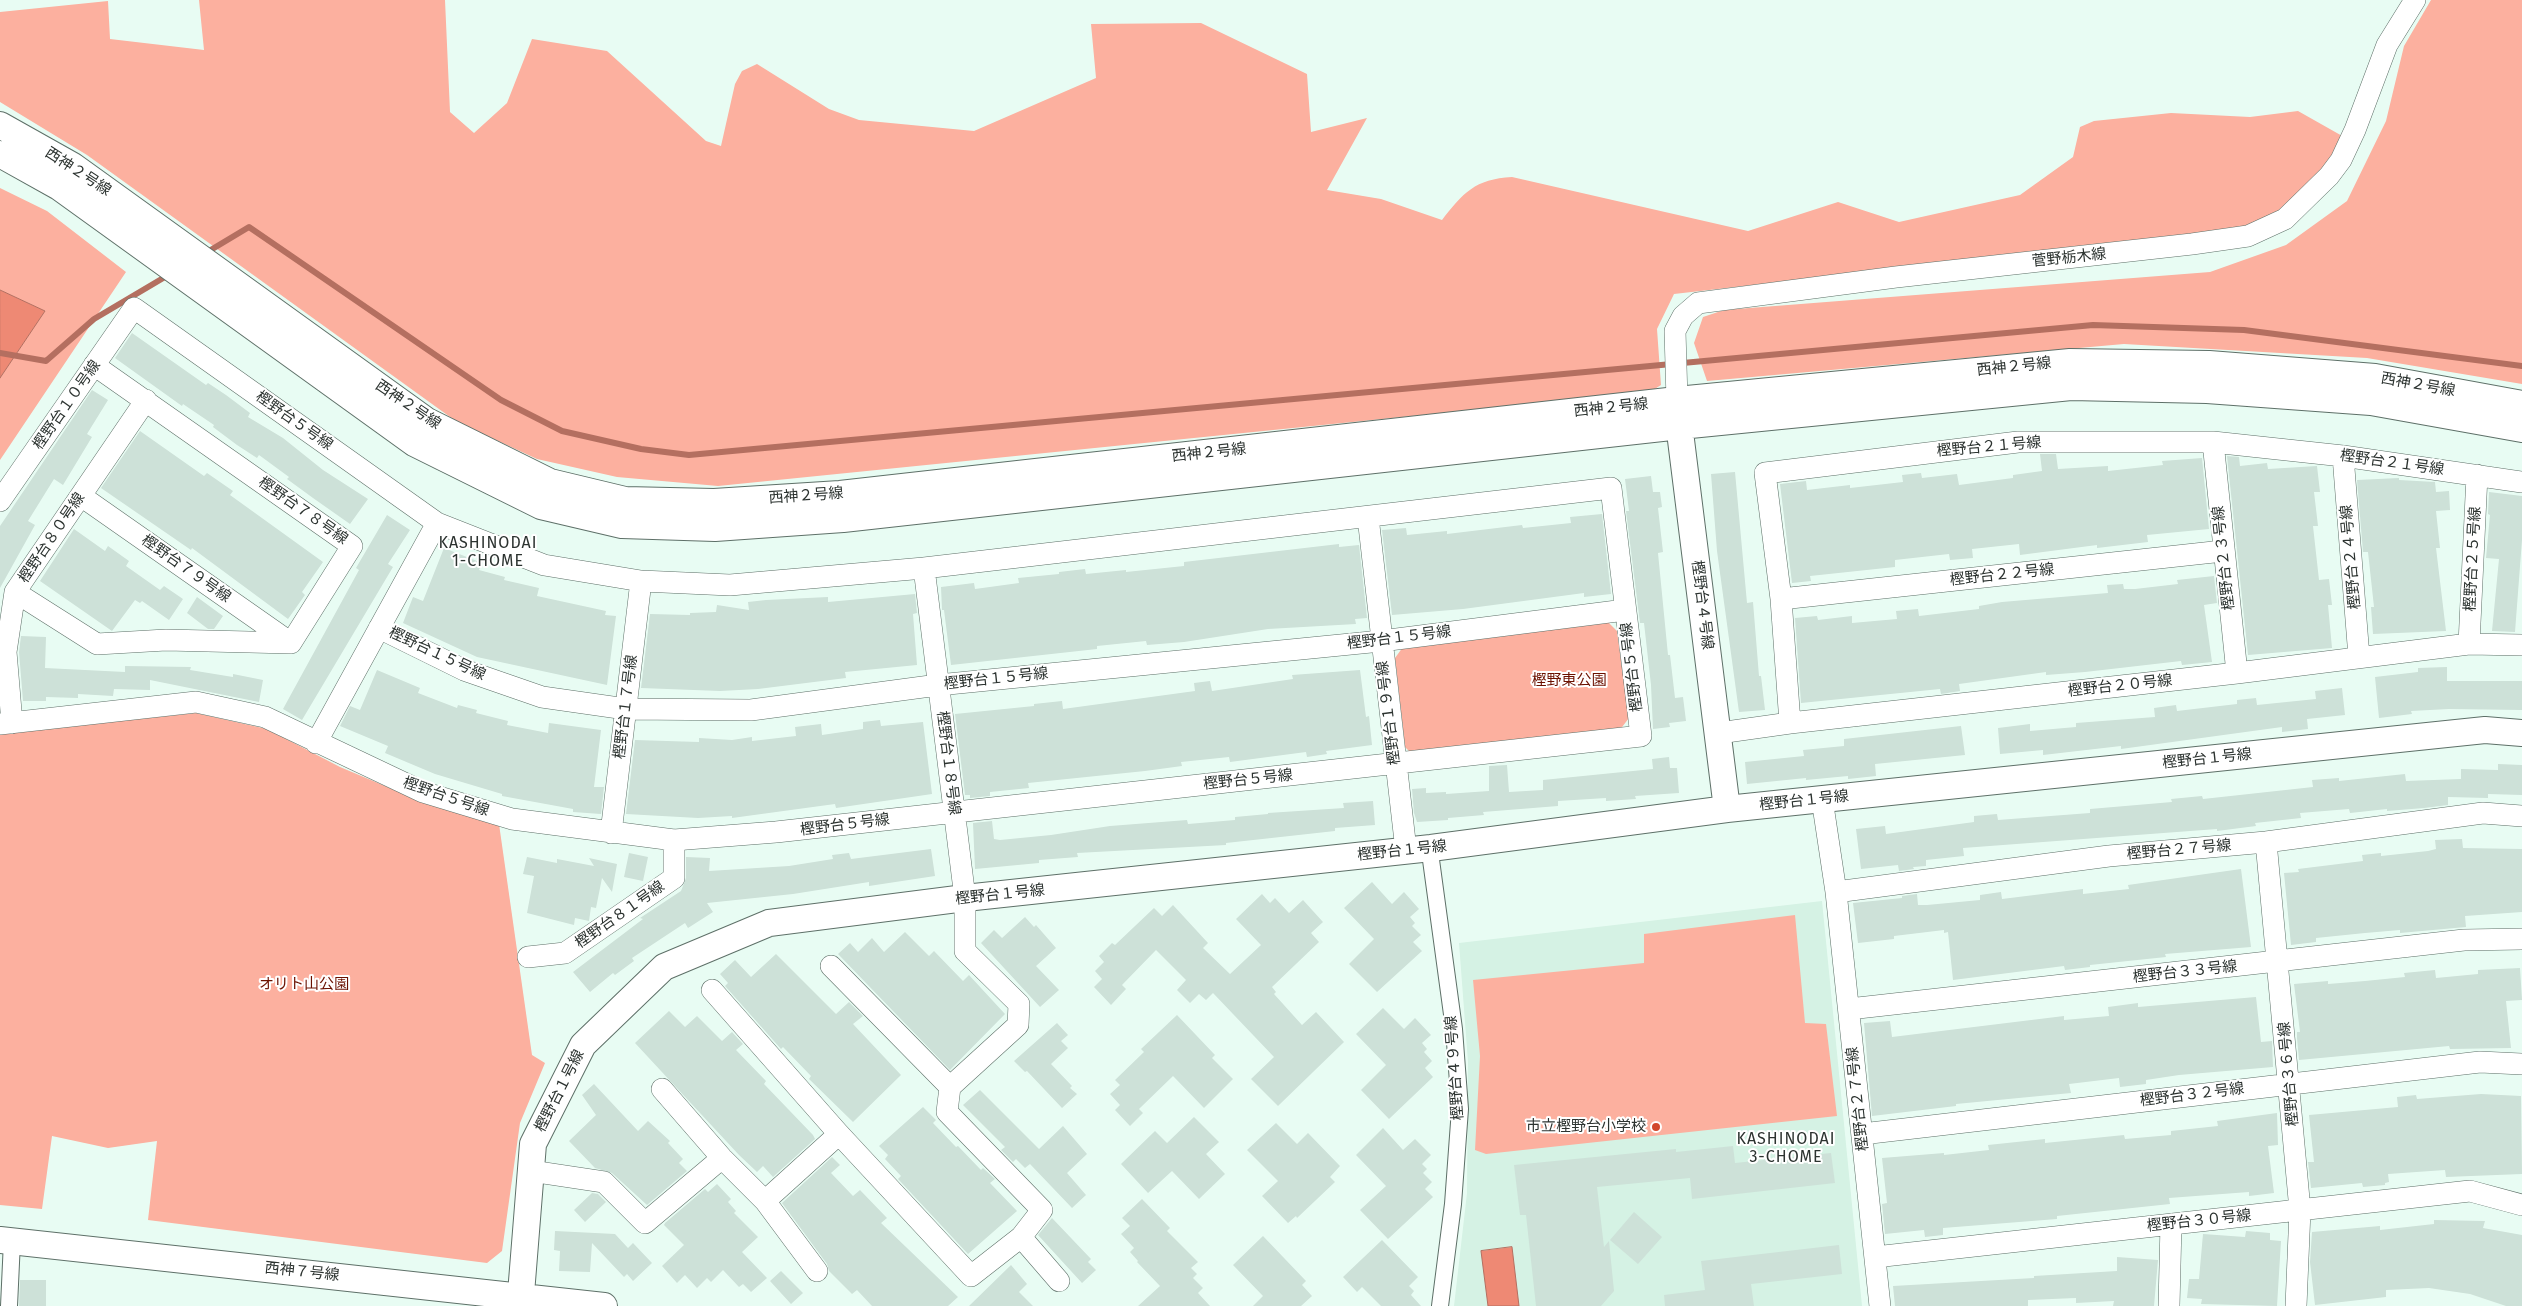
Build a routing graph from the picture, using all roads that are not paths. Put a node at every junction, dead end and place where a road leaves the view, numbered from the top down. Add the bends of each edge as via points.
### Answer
1 (2414, 0) edge
2 (0, 125) edge
3 (0, 154) edge
4 (134, 308) joint
5 (94, 365) junction
6 (1676, 390) junction
7 (146, 400) junction
8 (2522, 404) edge
9 (1680, 426) junction
10 (2522, 429) edge
11 (2212, 442) junction
12 (2343, 456) junction
13 (2477, 475) junction
14 (2522, 482) edge
15 (81, 496) junction
16 (0, 501) edge
17 (1368, 517) junction
18 (437, 523) junction
19 (2222, 551) junction
20 (924, 568) junction
21 (641, 581) junction
22 (15, 592) junction
23 (1781, 600) junction
24 (1626, 610) junction
25 (379, 628) junction
26 (1381, 641) junction
27 (291, 643) junction
28 (2469, 644) junction
29 (2522, 645) edge
30 (2360, 657) junction
31 (2237, 673) junction
32 (938, 685) junction
33 (626, 709) junction
34 (1790, 722) junction
35 (6, 724) edge
36 (1719, 733) junction
37 (2522, 733) edge
38 (316, 743) junction
39 (1395, 763) junction
40 (1822, 799) junction
41 (1727, 809) junction
42 (954, 812) junction
43 (2522, 816) edge
44 (611, 833) junction
45 (674, 840) junction
46 (2266, 842) junction
47 (1406, 850) junction
48 (1431, 860) dead end
49 (1836, 892) junction
50 (965, 898) junction
51 (2522, 939) edge
52 (528, 957) dead end
53 (2278, 962) junction
54 (831, 966) dead end
55 (712, 990) dead end
56 (1848, 1009) junction
57 (2522, 1064) edge
58 (2290, 1084) junction
59 (950, 1087) junction
60 (662, 1089) dead end
61 (839, 1134) junction
62 (1862, 1134) junction
63 (722, 1158) junction
64 (531, 1171) junction
65 (765, 1201) junction
66 (2522, 1205) edge
67 (2300, 1210) junction
68 (2171, 1224) junction
69 (1021, 1237) junction
70 (6, 1241) edge
71 (1875, 1257) junction
72 (817, 1271) dead end
73 (1059, 1281) dead end
74 (520, 1301) edge
75 (9, 1306) edge
76 (604, 1306) edge
77 (1440, 1306) edge
78 (1880, 1306) edge
79 (2169, 1306) edge
80 (2296, 1306) edge

1 - 6 street, 菅野栃木線 via 2387,45 2341,160 2285,219 2248,236 1698,303 1683,316 1675,331
2 - 6 street, 西神２号線 via 73,166 427,421 550,482 625,500 714,502 840,494
3 - 9 street, 西神２号線 via 59,187 414,443 541,506 622,525 715,528 843,519
4 - 5 street, 樫野台１０号線
4 - 18 street, 樫野台５号線
5 - 7 street, 樫野台７８号線
5 - 16 street, 樫野台１０号線
6 - 8 street, 西神２号線 via 2070,362 2209,364 2375,377
6 - 9 street, 樫野台４号線
7 - 15 street, 樫野台８０号線
7 - 27 street, 樫野台７８号線 via 352,546
9 - 10 street, 西神２号線 via 2071,387 2208,390 2372,402
9 - 36 street, 樫野台４号線
11 - 12 street, 樫野台２１号線
11 - 19 street, 樫野台２３号線
11 - 23 street, 樫野台２１号線 via 2018,442 1765,473
12 - 13 street, 樫野台２１号線
12 - 30 street, 樫野台２４号線
13 - 14 street, 樫野台２１号線
13 - 28 street, 樫野台２５号線
15 - 22 street, 樫野台８０号線
15 - 27 street, 樫野台７９号線
17 - 20 street, 樫野台５号線
17 - 24 street, 樫野台５号線 via 1611,488
17 - 26 street, 樫野台１９号線
18 - 21 street, 樫野台５号線 via 544,564
18 - 25 street
19 - 23 street, 樫野台２２号線
19 - 31 street, 樫野台２３号線
20 - 21 street, 樫野台５号線 via 730,584
20 - 32 street, 樫野台１８号線
21 - 33 street, 樫野台１７号線
22 - 27 street via 97,644 166,640
22 - 35 street, 樫野台８０号線 via 6,652
23 - 34 street, 樫野台２１号線
24 - 26 street, 樫野台１５号線
24 - 39 street, 樫野台５号線 via 1641,736
25 - 33 street, 樫野台１５号線 via 464,670 542,696
25 - 38 street
26 - 32 street, 樫野台１５号線
26 - 39 street, 樫野台１９号線
28 - 29 street, 樫野台２０号線
28 - 30 street, 樫野台２０号線
30 - 31 street, 樫野台２０号線
31 - 34 street, 樫野台２０号線
32 - 33 street, 樫野台１５号線 via 752,710
32 - 42 street, 樫野台１８号線
33 - 44 street, 樫野台１７号線
34 - 36 street, 樫野台２０号線
35 - 38 street, 樫野台５号線 via 196,702 264,717
36 - 41 street, 樫野台４号線
37 - 40 street, 樫野台１号線 via 2485,730
38 - 44 street, 樫野台５号線 via 432,795 512,819
39 - 42 street, 樫野台５号線
39 - 47 street, 樫野台１９号線
40 - 41 street, 樫野台１号線
40 - 49 street, 樫野台２７号線
41 - 47 street, 樫野台１号線
42 - 45 street, 樫野台５号線
42 - 50 street, 樫野台１８号線
43 - 46 street, 樫野台２７号線 via 2482,813
44 - 45 street, 樫野台５号線
45 - 52 street, 樫野台８１号線 via 674,878 565,953
46 - 49 street, 樫野台２７号線 via 2109,856
46 - 53 street, 樫野台３６号線
47 - 50 street, 樫野台１号線
48 - 77 street, 樫野台４９号線 via 1454,1029 1460,1108 1453,1204
49 - 56 street, 樫野台２７号線
50 - 59 street, 樫野台１８号線 via 965,951 1019,1004 1018,1025
50 - 64 street, 樫野台１号線 via 769,923 664,966 583,1045 534,1144
51 - 53 street, 樫野台３３号線 via 2464,940
53 - 56 street, 樫野台３３号線
53 - 58 street, 樫野台３６号線
54 - 59 street
55 - 61 street
56 - 62 street, 樫野台２７号線
57 - 58 street, 樫野台３２号線 via 2480,1062
58 - 62 street, 樫野台３２号線
58 - 67 street, 樫野台３６号線
59 - 69 street via 948,1112 1042,1210
60 - 63 street
61 - 65 street
61 - 69 street via 971,1276
62 - 71 street, 樫野台２７号線
63 - 64 street via 645,1223 604,1182
63 - 65 street
64 - 74 street, 樫野台１号線
65 - 72 street
66 - 67 street, 樫野台３０号線 via 2470,1191
67 - 68 street, 樫野台３０号線
67 - 80 street, 樫野台３６号線
68 - 71 street, 樫野台３０号線
68 - 79 street
69 - 73 street
70 - 74 street, 西神７号線
70 - 75 street
71 - 78 street, 樫野台２７号線
74 - 76 street, 西神７号線

